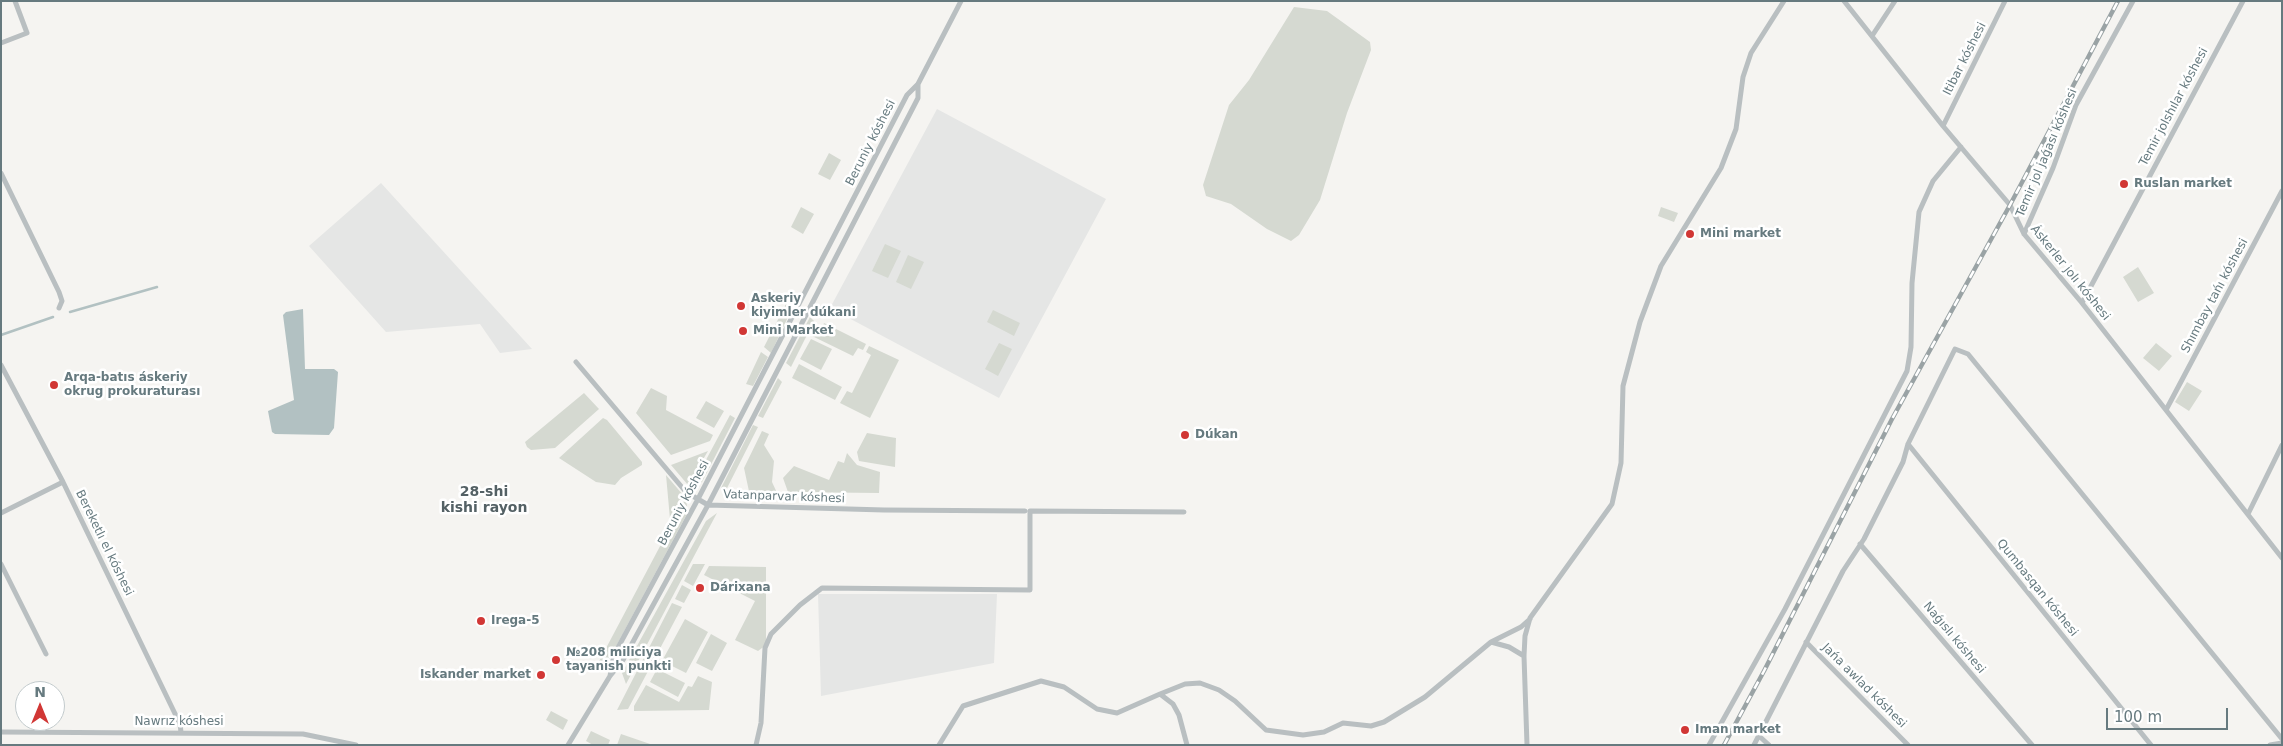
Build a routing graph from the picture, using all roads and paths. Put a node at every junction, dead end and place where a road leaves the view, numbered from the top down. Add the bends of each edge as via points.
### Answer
1 (15, 1) edge
2 (961, 1) edge
3 (1784, 1) edge
4 (1844, 1) edge
5 (1896, 1) edge
6 (2005, 1) edge
7 (2133, 1) edge
8 (2243, 1) edge
9 (1872, 36) junction
10 (1, 43) edge
11 (918, 84) junction
12 (1943, 126) junction
13 (1961, 147) junction
14 (1, 174) edge
15 (2282, 191) edge
16 (848, 210) junction
17 (858, 215) junction
18 (2024, 234) junction
19 (2082, 303) junction
20 (59, 308) dead end
21 (576, 362) dead end
22 (1, 366) edge
23 (2166, 410) junction
24 (1908, 444) junction
25 (2282, 446) edge
26 (63, 482) junction
27 (698, 499) junction
28 (708, 504) junction
29 (1027, 511) junction
30 (1184, 512) dead end
31 (1, 513) edge
32 (2248, 514) junction
33 (1860, 544) junction
34 (2282, 558) edge
35 (1, 564) edge
36 (1530, 618) junction
37 (1491, 642) junction
38 (1806, 642) junction
39 (46, 654) dead end
40 (1524, 656) junction
41 (610, 676) junction
42 (1160, 694) junction
43 (1, 732) edge
44 (181, 732) junction
45 (1759, 736) junction
46 (2282, 741) edge
47 (356, 745) edge
48 (568, 745) edge
49 (756, 745) edge
50 (939, 745) edge
51 (1187, 745) edge
52 (1527, 745) edge
53 (1710, 745) edge
54 (1754, 745) edge
55 (1769, 745) edge
56 (1908, 745) edge
57 (2032, 745) edge
58 (2151, 745) edge
59 (2270, 745) edge

1 - 10 street via 27,33
2 - 11 street
3 - 36 street via 1751,53 1743,77 1736,129 1721,168 1661,266 1640,322 1623,386 1620,463 1612,504
4 - 9 street, Áskerler jolı kóshesi
5 - 9 street
6 - 12 street, Itibar kóshesi
7 - 18 street, Temir jol jaǵası kóshesi via 2076,105
8 - 19 street, Temir jolshılar kóshesi
9 - 12 street, Áskerler jolı kóshesi
11 - 16 street, Beruniy kóshesi via 907,95
11 - 17 street, Beruniy kóshesi via 918,98
12 - 13 street, Áskerler jolı kóshesi
13 - 18 street, Áskerler jolı kóshesi via 2010,205
13 - 53 street via 1933,181 1919,212 1907,371 1785,609
14 - 20 street via 59,292 62,301
15 - 23 street, Shımbay tańı kóshesi
16 - 17 street
16 - 27 street, Beruniy kóshesi
17 - 28 street, Beruniy kóshesi
18 - 19 street, Áskerler jolı kóshesi
19 - 23 street, Áskerler jolı kóshesi
21 - 27 street, Vatanparvar kóshesi via 686,492
22 - 26 street, Bereketlı el kóshesi
23 - 32 street, Áskerler jolı kóshesi
24 - 33 street via 1903,462
24 - 46 street via 1955,349 1968,354
24 - 58 street, Qumbasqan kóshesi
25 - 32 street
26 - 31 street
26 - 44 street, Bereketlı el kóshesi via 180,724
27 - 28 street, Vatanparvar kóshesi
27 - 41 street, Beruniy kóshesi via 614,655
28 - 29 street, Vatanparvar kóshesi
28 - 41 street, Beruniy kóshesi via 623,660
29 - 30 street, Vatanparvar kóshesi
29 - 49 street via 1030,590 822,588 800,605 770,634 765,648 761,723
32 - 34 street, Áskerler jolı kóshesi
33 - 38 street
33 - 57 street, Naǵıslı kóshesi
35 - 39 street
36 - 37 street via 1521,627
36 - 40 street
37 - 40 street
37 - 42 street via 1425,697 1384,722 1370,726 1343,723 1324,732 1303,735 1266,730 1219,690 1200,683 1185,684
38 - 45 street
38 - 56 street, Jańa awlad kóshesi
40 - 52 street
41 - 48 street
42 - 50 street via 1117,714 1097,709 1064,687 1041,681 963,706
42 - 51 street via 1173,704 1179,715
43 - 44 street, Nawrız kóshesi
44 - 47 street, Nawrız kóshesi via 303,734
45 - 54 street
45 - 55 street
46 - 59 street

